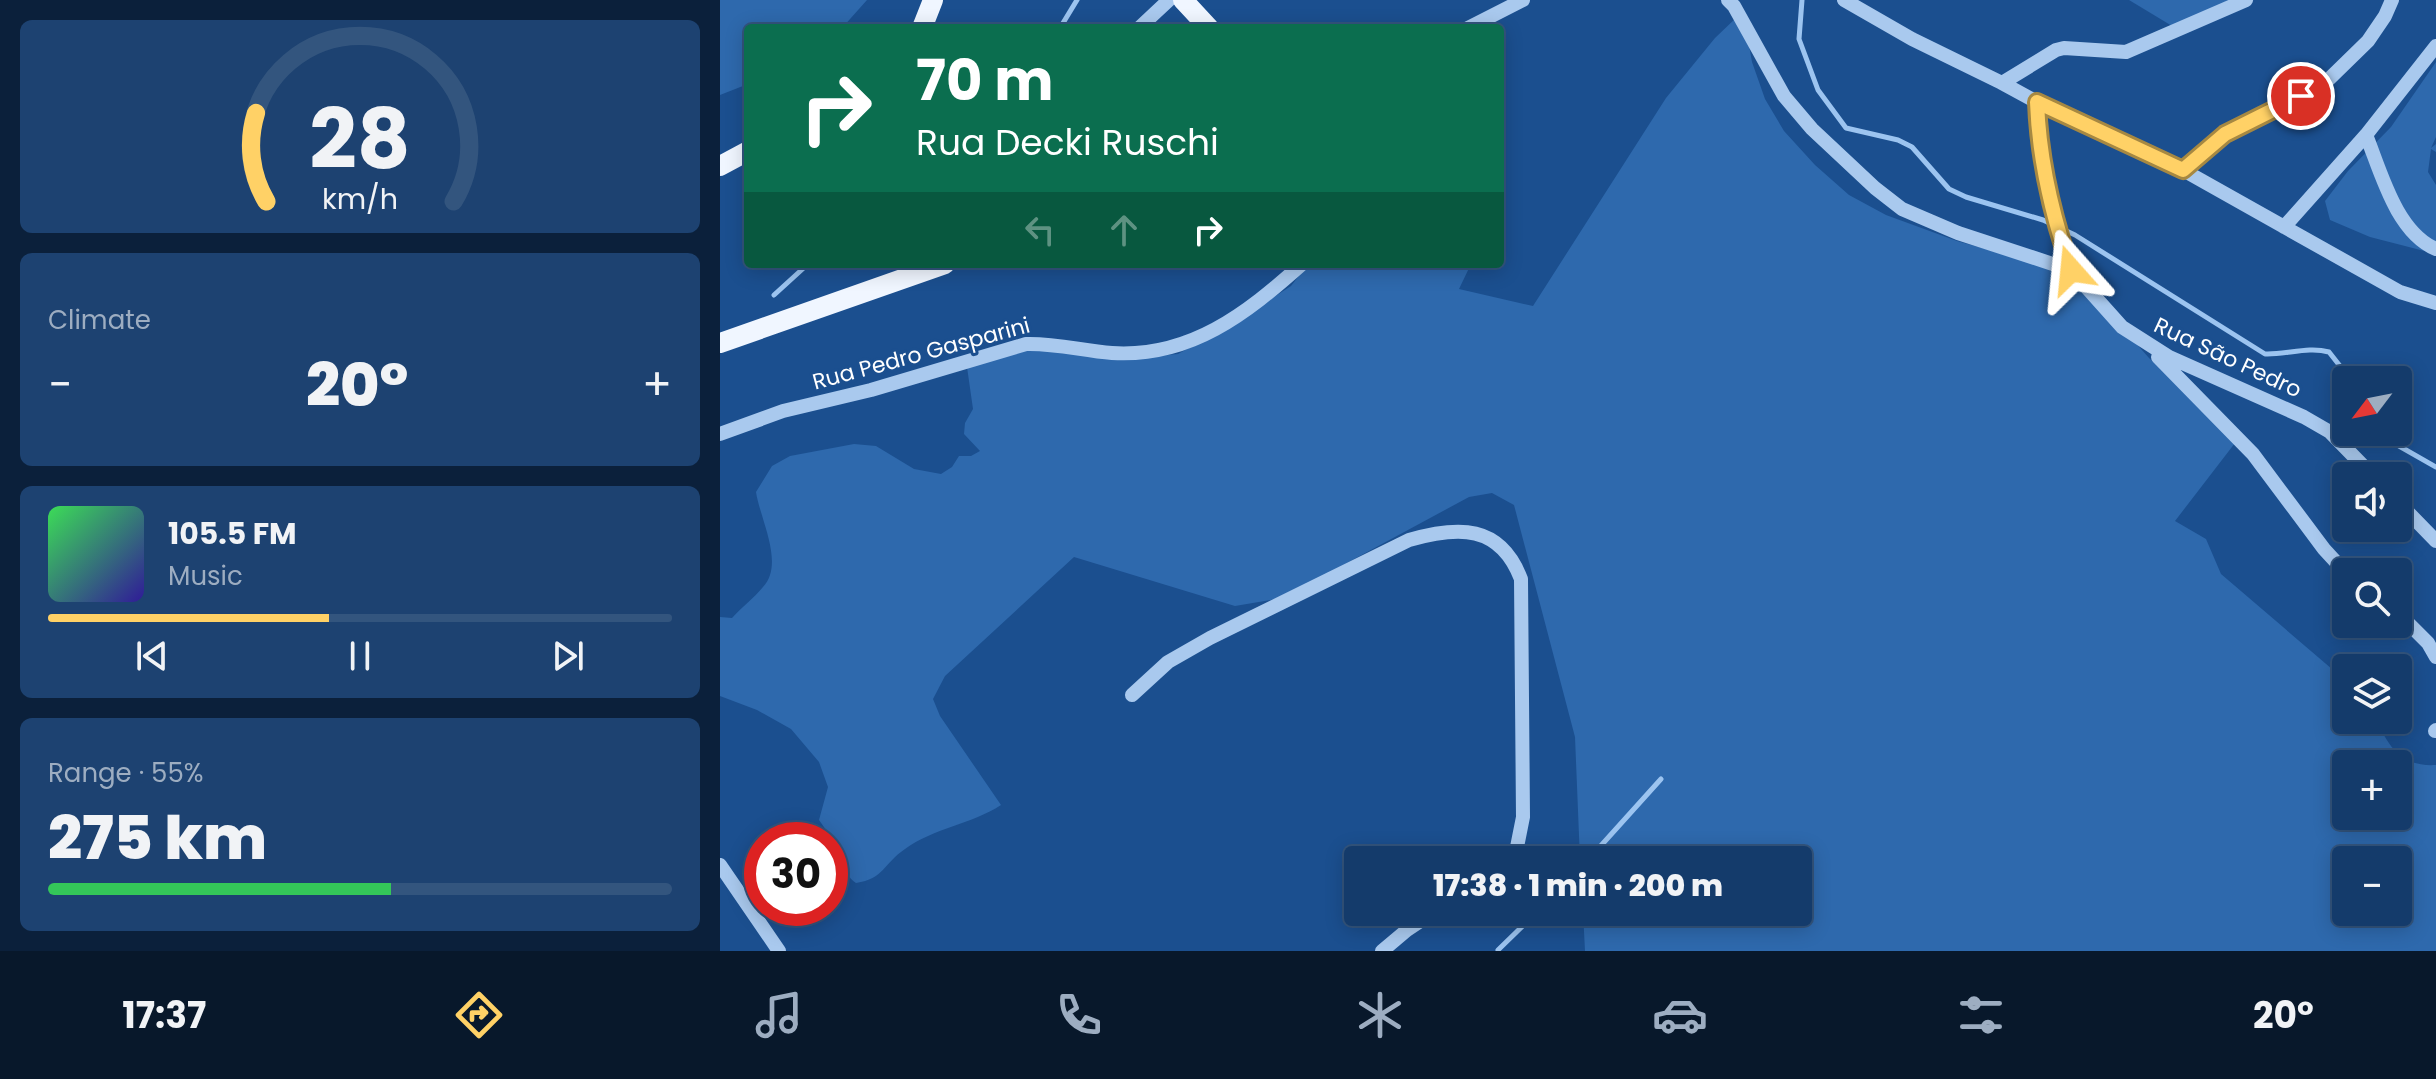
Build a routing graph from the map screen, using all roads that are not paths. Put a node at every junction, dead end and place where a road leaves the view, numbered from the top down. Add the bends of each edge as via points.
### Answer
1 (933, 0) edge
2 (1169, 0) edge
3 (1183, 0) edge
4 (1523, 0) edge
5 (1728, 0) edge
6 (1844, 0) edge
7 (2246, 0) edge
8 (2392, 0) edge
9 (924, 24) edge
10 (1143, 24) edge
11 (1205, 24) edge
12 (1476, 24) edge
13 (2436, 46) edge
14 (2002, 83) junction
15 (2037, 102) junction
16 (2366, 135) junction
17 (744, 153) edge
18 (720, 166) edge
19 (2183, 170) junction
20 (2284, 227) junction
21 (2436, 249) edge
22 (934, 268) edge
23 (1297, 268) edge
24 (2071, 270) junction
25 (2436, 303) edge
26 (720, 343) edge
27 (2147, 345) junction
28 (720, 434) edge
29 (2359, 462) edge
30 (2412, 516) edge
31 (2436, 541) edge
32 (2332, 558) edge
33 (2412, 627) edge
34 (2436, 657) edge
35 (1132, 695) dead end
36 (1517, 846) edge
37 (720, 865) edge
38 (1413, 926) edge
39 (779, 951) edge
40 (1382, 951) edge

1 - 9 main road
2 - 10 street
3 - 11 main road
4 - 12 street
5 - 24 street via 1784,96 1875,188 1902,209 1958,233
6 - 14 street
7 - 14 street via 2126,52 2056,50
8 - 19 street via 2368,41 2326,82 2234,128
13 - 16 street
14 - 15 street
15 - 19 street
15 - 24 street via 2054,216
16 - 20 street
16 - 21 street via 2400,213 2426,245
17 - 18 main road
19 - 20 street
20 - 25 street via 2400,292
22 - 26 main road
23 - 28 street, Rua Pedro Gasparini via 1221,326 1162,351 1109,353 1026,344 783,411
24 - 27 street, Rua São Pedro via 2122,327
27 - 29 street, Rua São Pedro via 2304,417 2330,432
27 - 32 street via 2253,454
30 - 31 street
33 - 34 street
35 - 36 street via 1168,662 1210,638 1409,540 1468,530 1487,537 1504,548 1521,579 1523,817
37 - 39 street
38 - 40 street

